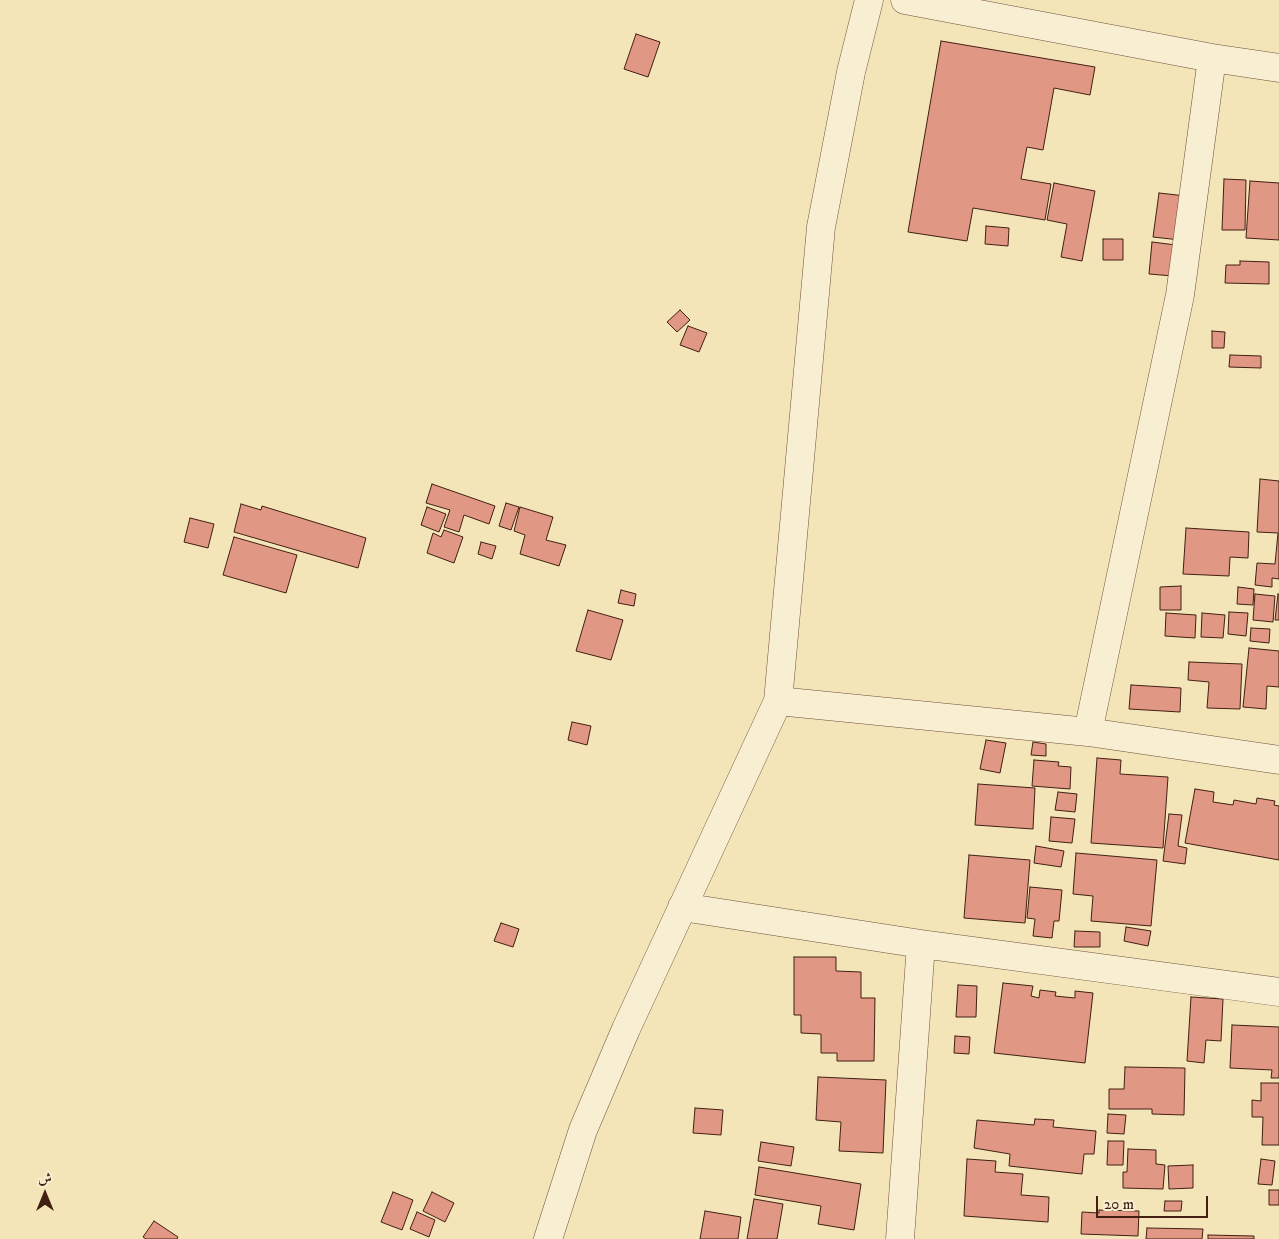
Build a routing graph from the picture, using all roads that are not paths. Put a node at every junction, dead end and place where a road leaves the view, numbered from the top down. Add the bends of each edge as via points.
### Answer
1 (870, 0) edge
2 (905, 0) edge
3 (1212, 58) junction
4 (1279, 68) edge
5 (778, 701) junction
6 (1088, 732) junction
7 (1279, 760) edge
8 (682, 906) junction
9 (921, 944) junction
10 (1279, 992) edge
11 (548, 1239) edge
12 (900, 1239) edge

1 - 5 street via 851,72 821,227
2 - 3 street
3 - 4 street
3 - 6 street via 1180,295
5 - 6 street
5 - 8 street
6 - 7 street
8 - 9 street
8 - 11 street via 583,1130
9 - 10 street
9 - 12 street

